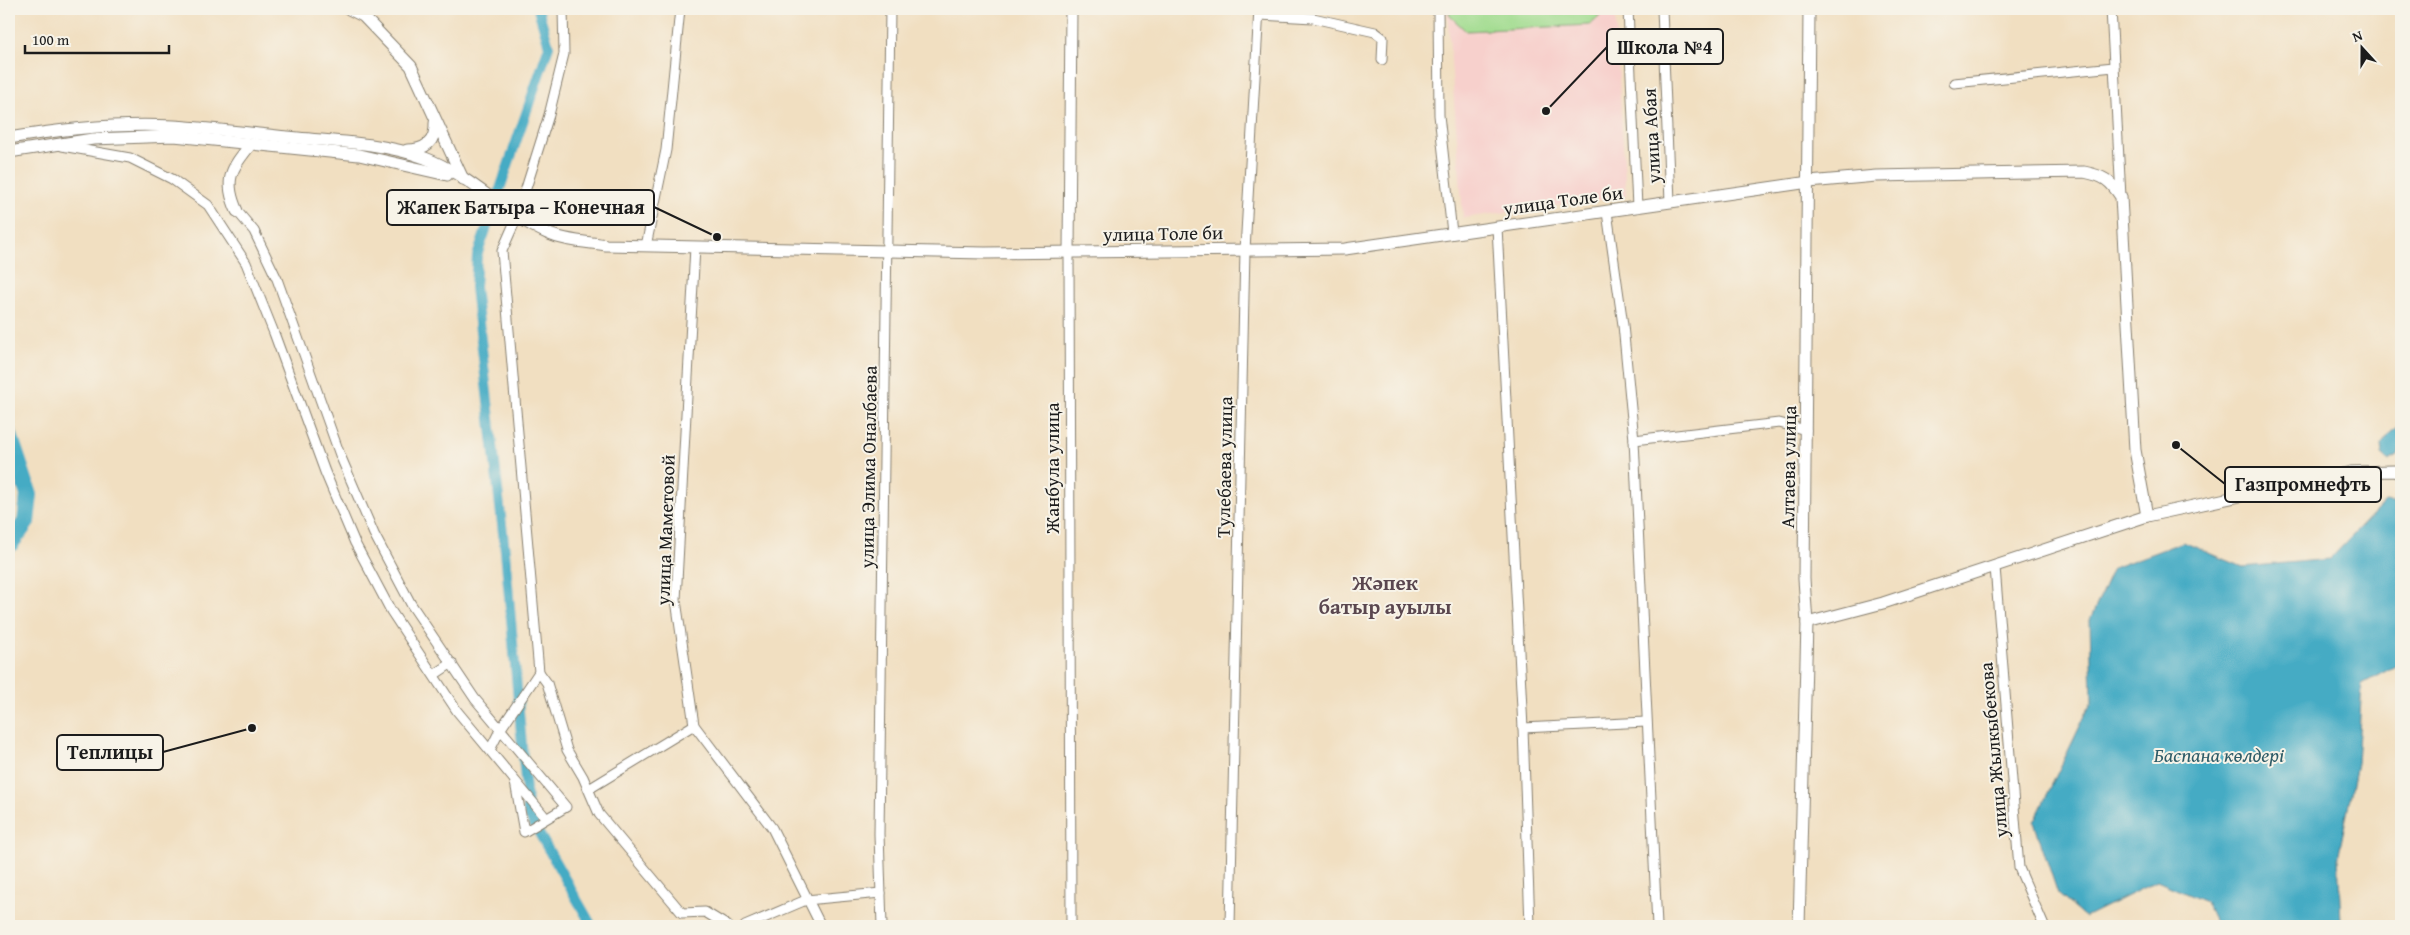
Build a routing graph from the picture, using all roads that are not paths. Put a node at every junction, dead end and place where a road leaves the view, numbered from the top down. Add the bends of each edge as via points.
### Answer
1 (349, 9) edge
2 (563, 9) edge
3 (680, 9) edge
4 (890, 9) edge
5 (1071, 9) edge
6 (1438, 9) edge
7 (1628, 9) edge
8 (1662, 9) edge
9 (1809, 9) edge
10 (2111, 9) edge
11 (1259, 12) edge
12 (1382, 60) dead end
13 (2114, 67) junction
14 (1954, 83) dead end
15 (434, 121) junction
16 (9, 138) edge
17 (50, 144) junction
18 (251, 144) junction
19 (394, 150) junction
20 (9, 152) edge
21 (463, 179) junction
22 (1809, 182) junction
23 (2121, 197) junction
24 (1670, 202) junction
25 (1637, 207) junction
26 (237, 211) joint
27 (1607, 212) junction
28 (517, 217) junction
29 (1497, 227) junction
30 (1452, 233) junction
31 (646, 246) junction
32 (694, 247) junction
33 (1245, 250) junction
34 (888, 251) junction
35 (1069, 252) junction
36 (1806, 430) junction
37 (1634, 440) junction
38 (2401, 474) edge
39 (2147, 516) junction
40 (1995, 567) junction
41 (1807, 623) junction
42 (452, 662) junction
43 (539, 672) junction
44 (434, 676) junction
45 (1646, 722) junction
46 (694, 725) junction
47 (1523, 728) junction
48 (500, 730) junction
49 (490, 750) junction
50 (514, 780) junction
51 (589, 789) junction
52 (546, 818) junction
53 (881, 893) junction
54 (806, 900) junction
55 (728, 926) edge
56 (745, 926) edge
57 (821, 926) edge
58 (882, 926) edge
59 (1071, 926) edge
60 (1230, 926) edge
61 (1530, 926) edge
62 (1657, 926) edge
63 (1799, 926) edge
64 (2044, 926) edge

1 - 15 main road via 363,16 411,66
2 - 28 street via 564,54
3 - 31 street via 666,150
4 - 34 street, улица Элима Оналбаева
5 - 35 main road, Жанбула улица
6 - 30 street via 1439,115
7 - 25 street, улица Абая
8 - 24 street, улица Абая
9 - 22 main road, Алтаева улица
10 - 13 street
11 - 12 street via 1313,18 1375,32 1382,38
11 - 33 street, Тулебаева улица
13 - 14 street
13 - 23 street
15 - 19 main road via 434,138 426,146 418,150
15 - 21 main road
16 - 19 main road via 91,128 172,126 362,144
17 - 18 main road via 174,136
17 - 20 main road
17 - 44 street via 130,158 172,179 208,205 246,263 355,543 391,611
18 - 21 main road via 359,156
18 - 26 main road via 229,177 229,194
19 - 21 main road, улица Толе би via 425,158
21 - 28 main road, улица Толе би
22 - 23 main road, улица Толе би via 1876,176 2084,172 2102,176
22 - 24 main road, улица Толе би
22 - 36 main road, Алтаева улица
23 - 39 main road via 2135,450
24 - 25 main road, улица Толе би
25 - 27 main road, улица Толе би
26 - 42 street via 254,231 277,279 340,455 374,534 411,604
27 - 29 main road, улица Толе би
27 - 37 street via 1623,325
28 - 31 main road, улица Толе би via 549,234 606,245
28 - 43 street via 502,251
29 - 30 main road, улица Толе би
29 - 47 street
30 - 33 main road, улица Толе би via 1346,249
31 - 32 main road, улица Толе би
32 - 34 main road, улица Толе би
32 - 46 street, улица Маметовой via 676,600
33 - 35 main road, улица Толе би
33 - 60 street, Тулебаева улица
34 - 35 main road, улица Толе би
34 - 53 street, улица Элима Оналбаева via 879,821
35 - 59 street, Жанбула улица
36 - 37 street via 1779,424
36 - 41 main road, Алтаева улица via 1804,579
37 - 45 street
38 - 39 main road via 2351,472
39 - 40 main road
40 - 41 main road via 1883,603
40 - 64 street, улица Жылкыбекова via 2019,868
41 - 63 main road, Алтаева улица
42 - 44 street
42 - 48 street via 475,699
43 - 48 street
43 - 51 street via 547,683 567,750
44 - 49 street via 457,711
45 - 47 street
45 - 62 street
46 - 51 street
46 - 54 street, улица Маметовой via 772,828
47 - 61 street
48 - 49 street
48 - 52 street via 566,807
49 - 50 street
50 - 52 street
50 - 52 street via 524,832
51 - 55 street via 600,814 682,913 705,912
53 - 54 street
53 - 58 street, улица Элима Оналбаева
54 - 56 street
54 - 57 street, улица Маметовой

